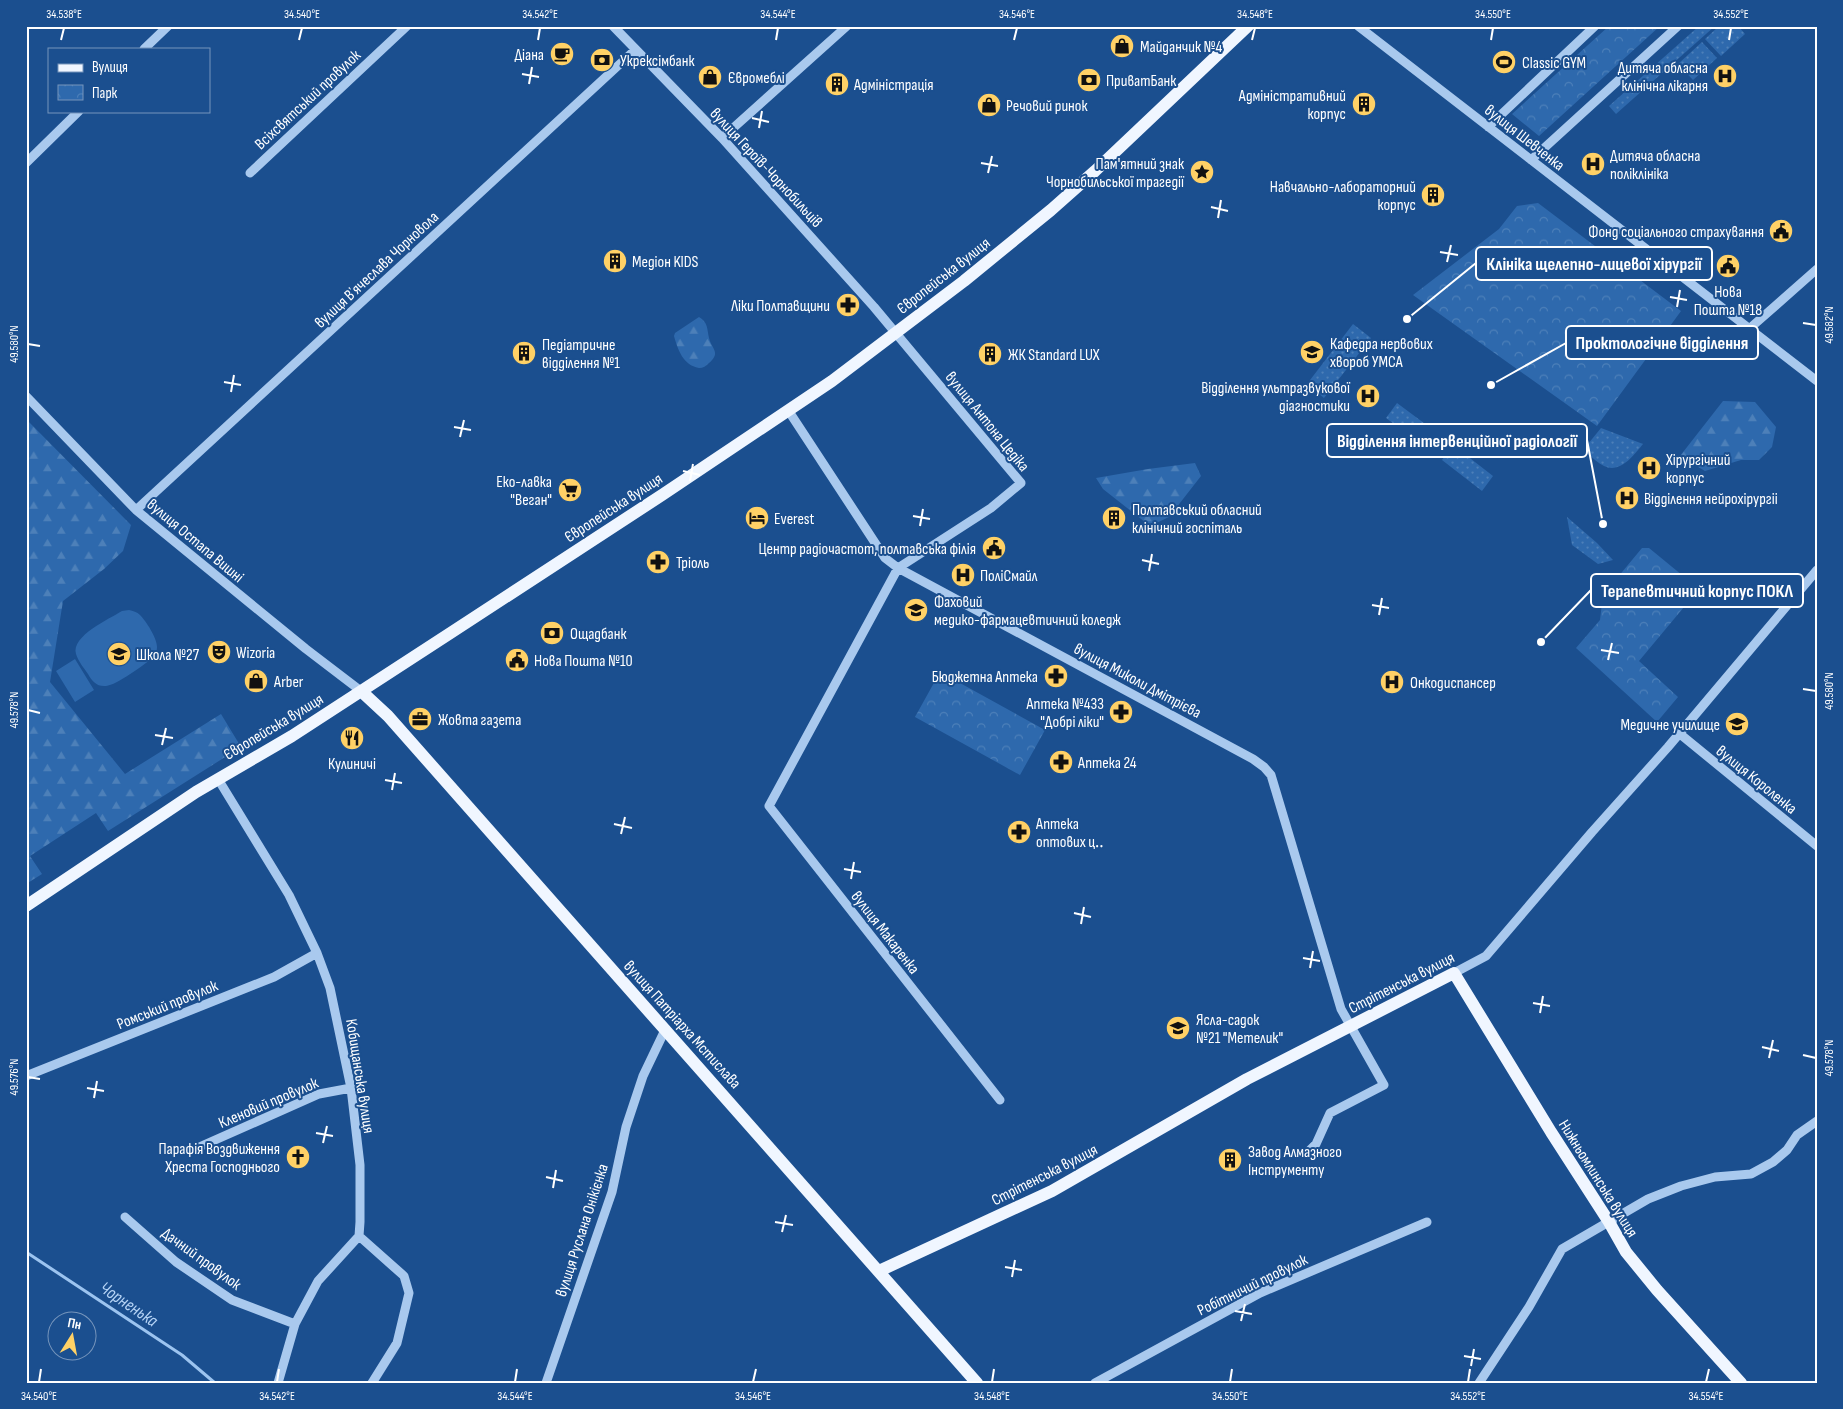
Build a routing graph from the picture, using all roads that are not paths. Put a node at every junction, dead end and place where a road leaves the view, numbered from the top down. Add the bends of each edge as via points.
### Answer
1 (168, 26) edge
2 (407, 26) edge
3 (613, 26) edge
4 (846, 26) edge
5 (1248, 26) edge
6 (1358, 26) edge
7 (1595, 26) edge
8 (1678, 26) edge
9 (145, 48) edge
10 (635, 50) junction
11 (79, 112) edge
12 (1488, 127) junction
13 (722, 138) junction
14 (1531, 160) junction
15 (26, 163) edge
16 (250, 173) dead end
17 (1817, 269) edge
18 (1749, 328) junction
19 (895, 333) junction
20 (1817, 381) edge
21 (26, 396) edge
22 (788, 410) junction
23 (136, 510) junction
24 (898, 568) junction
25 (1817, 570) edge
26 (361, 691) junction
27 (1680, 734) junction
28 (218, 779) junction
29 (1817, 846) edge
30 (26, 906) edge
31 (317, 953) junction
32 (1454, 974) junction
33 (1351, 1026) junction
34 (665, 1030) junction
35 (26, 1076) edge
36 (352, 1088) junction
37 (1000, 1100) dead end
38 (1817, 1121) edge
39 (197, 1148) dead end
40 (1307, 1153) dead end
41 (125, 1217) dead end
42 (1427, 1222) dead end
43 (1609, 1222) junction
44 (359, 1236) junction
45 (880, 1271) junction
46 (295, 1324) junction
47 (278, 1383) edge
48 (372, 1383) edge
49 (546, 1383) edge
50 (977, 1383) edge
51 (1095, 1383) edge
52 (1479, 1383) edge
53 (1741, 1383) edge

1 - 9 street
2 - 16 street, Всіхсвятський провулок
3 - 10 street, вулиця Героїв-Чорнобильців
4 - 13 street
5 - 19 main road, Європейська вулиця via 1066,197
6 - 12 street, вулиця Шевченка
7 - 12 street
8 - 14 street
10 - 13 street, вулиця Героїв-Чорнобильців
10 - 23 street, вулиця Вʼячеслава Чорновола
11 - 15 street
12 - 14 street, вулиця Шевченка
13 - 19 street, вулиця Героїв-Чорнобильців
14 - 18 street, вулиця Шевченка
17 - 18 street
18 - 20 street, вулиця Шевченка
19 - 22 main road, Європейська вулиця
19 - 24 street, вулиця Антона Цедіка via 1021,483 991,508
21 - 23 street, вулиця Остапа Вишні
22 - 24 street, вулиця Миколи Дмітрієва via 885,558
22 - 26 main road, Європейська вулиця
23 - 26 street, вулиця Остапа Вишні
24 - 33 street, вулиця Миколи Дмітрієва via 1264,767 1271,775 1341,1009
24 - 37 street, вулиця Макаренка via 769,806
25 - 27 street, Стрітенська вулиця
26 - 28 main road, Європейська вулиця
26 - 34 main road, вулиця Патріарха Мстислава via 388,716
27 - 29 street, вулиця Короленка
27 - 32 street, Стрітенська вулиця via 1486,956
28 - 30 main road, Європейська вулиця
28 - 31 street, Кобищанська вулиця via 289,895
31 - 35 street, Ромський провулок via 274,977
31 - 36 street, Кобищанська вулиця via 330,988
32 - 33 main road, Стрітенська вулиця
32 - 43 main road, Нижньомлинська вулиця
33 - 40 street, вулиця Миколи Дмітрієва via 1384,1085 1330,1113 1316,1144
33 - 45 main road, Стрітенська вулиця via 1247,1079 1052,1191
34 - 45 main road, вулиця Патріарха Мстислава
34 - 49 street, вулиця Руслана Онікієнка via 643,1076 626,1126 612,1192
36 - 39 street, Кленовий провулок via 319,1094
36 - 44 street, Кобищанська вулиця via 360,1165
38 - 43 street via 1797,1135 1774,1162 1751,1174 1715,1177 1681,1186
41 - 46 street, Дачний провулок via 176,1262 232,1300
42 - 51 street, Робітничий провулок via 1260,1293
43 - 52 street via 1562,1249
43 - 53 main road, Нижньомлинська вулиця via 1626,1252 1657,1290
44 - 46 street via 318,1281
44 - 48 street via 404,1276 409,1293 397,1343
45 - 50 main road, вулиця Патріарха Мстислава
46 - 47 street

